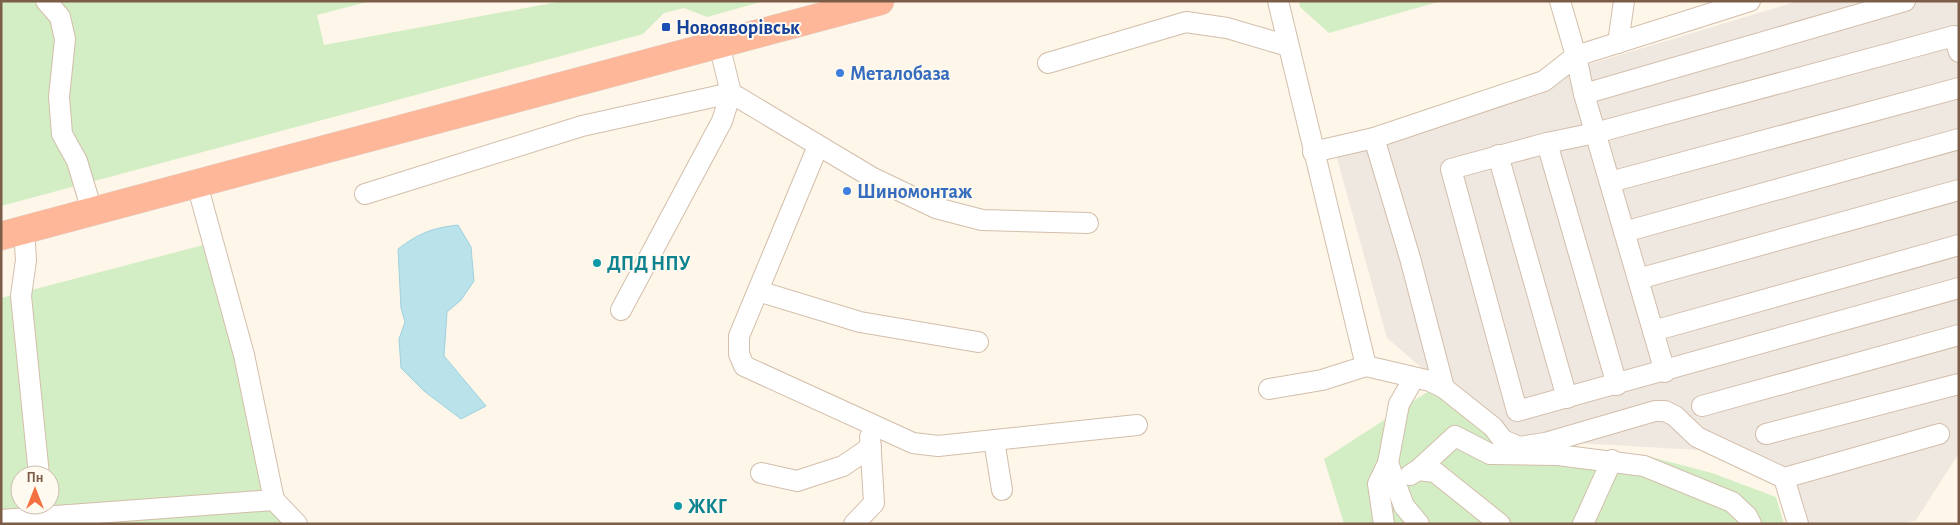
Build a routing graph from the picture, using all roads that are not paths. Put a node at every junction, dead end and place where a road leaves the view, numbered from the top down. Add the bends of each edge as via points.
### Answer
1 (46, 1) edge
2 (1278, 1) edge
3 (1560, 1) edge
4 (1624, 1) edge
5 (1750, 1) edge
6 (1905, 1) edge
7 (868, 3) edge
8 (1618, 43) junction
9 (719, 44) junction
10 (1288, 46) junction
11 (1959, 52) edge
12 (1576, 56) junction
13 (1048, 63) dead end
14 (1959, 88) edge
15 (731, 93) junction
16 (1584, 94) junction
17 (1595, 132) junction
18 (1374, 138) junction
19 (1959, 139) edge
20 (1547, 143) junction
21 (818, 146) junction
22 (1314, 152) junction
23 (1498, 155) junction
24 (1610, 182) junction
25 (197, 184) junction
26 (1959, 190) edge
27 (365, 194) dead end
28 (92, 211) junction
29 (1088, 223) dead end
30 (1624, 232) junction
31 (13, 233) edge
32 (1959, 245) edge
33 (1638, 279) junction
34 (1959, 288) edge
35 (758, 291) junction
36 (621, 310) dead end
37 (1653, 331) junction
38 (1959, 335) edge
39 (978, 342) dead end
40 (1366, 366) junction
41 (1665, 372) junction
42 (1414, 378) junction
43 (1959, 384) edge
44 (1617, 385) junction
45 (1444, 388) junction
46 (1268, 389) dead end
47 (1567, 398) junction
48 (1702, 406) dead end
49 (869, 425) junction
50 (1137, 425) dead end
51 (1766, 434) dead end
52 (1939, 434) dead end
53 (994, 440) junction
54 (871, 447) junction
55 (1612, 460) junction
56 (1388, 463) junction
57 (38, 465) edge
58 (1418, 470) junction
59 (761, 473) dead end
60 (1784, 478) junction
61 (1396, 485) junction
62 (1002, 490) dead end
63 (274, 500) junction
64 (60, 514) edge
65 (43, 515) edge
66 (1, 520) edge
67 (297, 524) edge
68 (854, 524) edge
69 (1384, 524) edge
70 (1419, 524) edge
71 (1500, 524) edge
72 (1583, 524) edge
73 (1751, 524) edge
74 (1798, 524) edge

1 - 28 street via 60,17 65,39 59,97 62,134 77,160
2 - 10 street
3 - 12 street
4 - 8 street
5 - 8 street
6 - 16 street
7 - 9 highway
8 - 12 street
9 - 15 street
9 - 25 highway
10 - 13 street via 1227,28 1186,22
10 - 22 street
11 - 17 street via 1954,36
12 - 16 street
12 - 18 street via 1544,81
14 - 24 street
15 - 21 street
15 - 27 street via 582,126
15 - 36 street via 722,121
16 - 17 street
17 - 20 street
17 - 24 street
18 - 22 street
18 - 45 street
19 - 30 street
20 - 23 street
20 - 44 street
21 - 29 street via 873,178 936,208 982,220
21 - 35 street
22 - 40 street
23 - 47 street
23 - 47 street via 1451,169 1517,412
24 - 30 street
25 - 28 highway
25 - 63 street via 244,355
26 - 33 street
28 - 31 highway
30 - 33 street
31 - 57 street via 26,260 22,296
32 - 37 street
33 - 37 street
34 - 41 street
35 - 39 street via 860,322
35 - 49 street via 739,336 739,354 744,366
37 - 41 street
38 - 48 street
40 - 42 street
40 - 46 street via 1322,380
41 - 44 street
42 - 45 street
42 - 56 street via 1398,404
43 - 51 street
44 - 47 street
45 - 60 street via 1503,440 1519,447 1665,412 1675,416 1697,436
49 - 53 street via 913,444 938,446
49 - 54 street
50 - 53 street
52 - 60 street
53 - 62 street
54 - 59 street via 843,466 798,481
54 - 68 street via 874,503
55 - 58 street via 1532,453 1490,454 1455,436
55 - 72 street
55 - 73 street via 1644,466 1732,502
56 - 61 street
56 - 69 street via 1378,484
58 - 61 street
58 - 71 street via 1435,472
60 - 74 street
61 - 70 street via 1404,506
63 - 64 street
63 - 67 street
65 - 66 street

